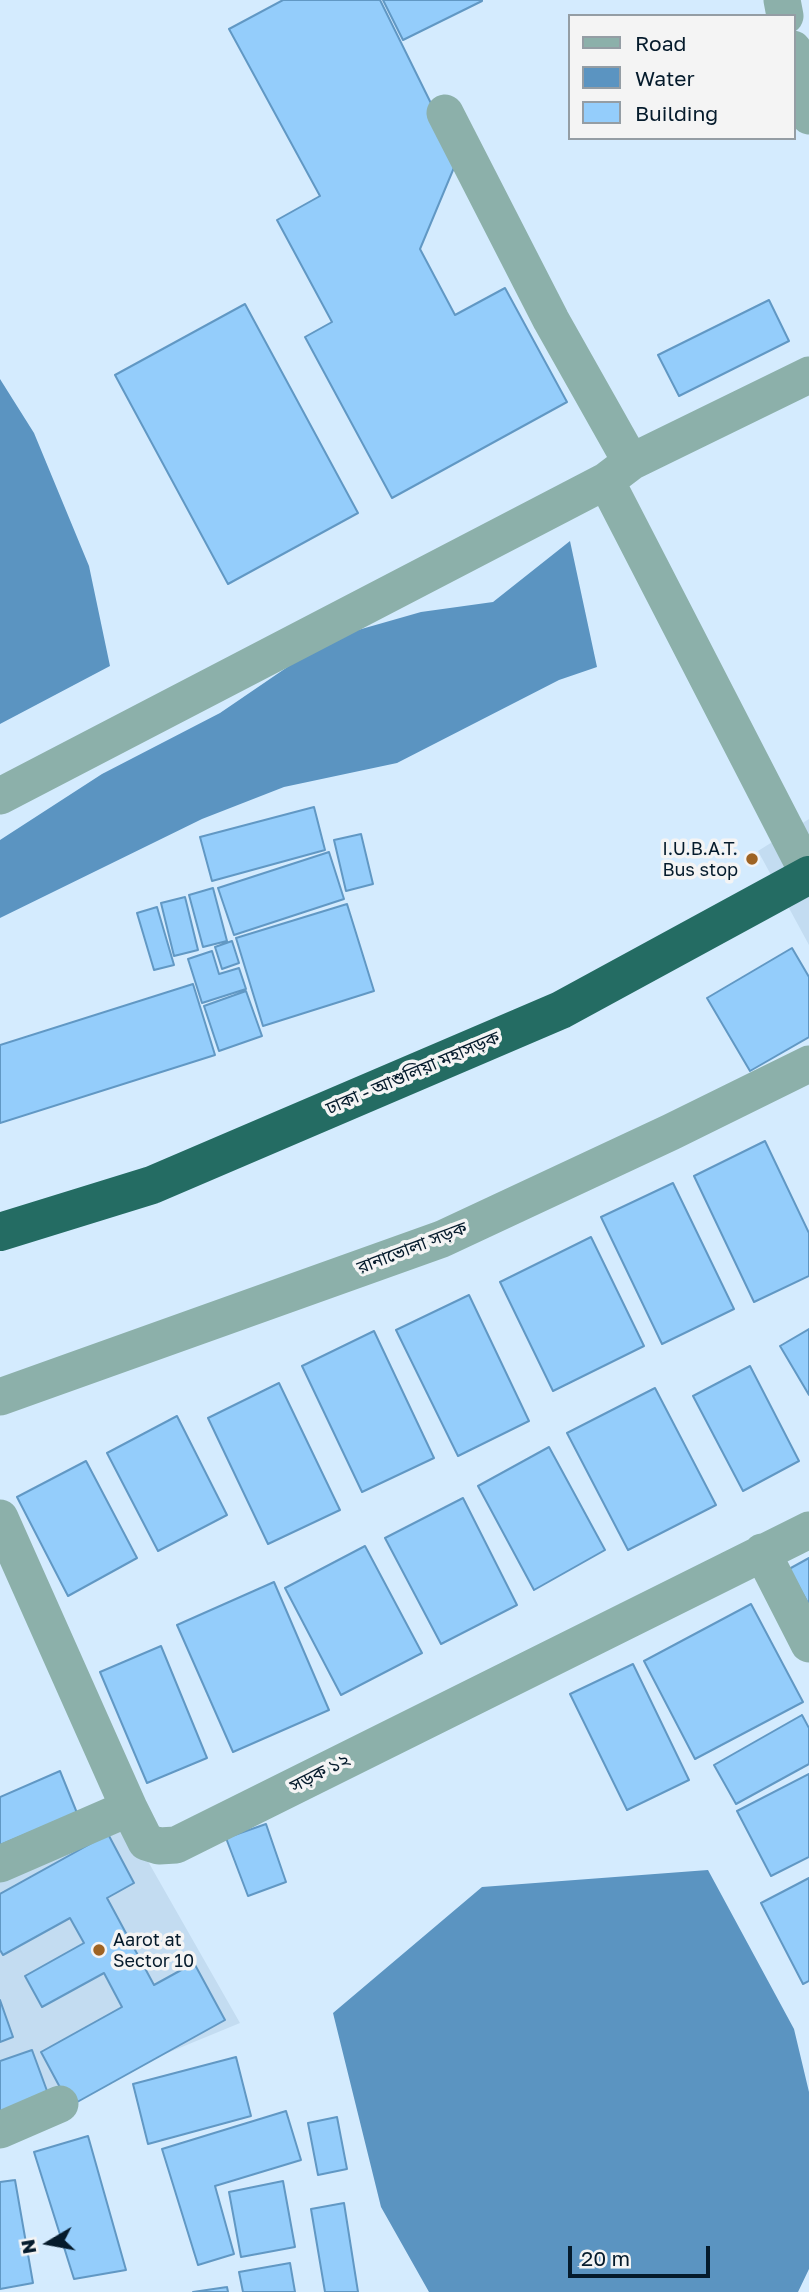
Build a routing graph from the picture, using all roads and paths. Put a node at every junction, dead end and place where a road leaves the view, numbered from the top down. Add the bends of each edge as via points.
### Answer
1 (795, 57) edge
2 (445, 113) dead end
3 (809, 116) edge
4 (809, 374) edge
5 (618, 471) junction
6 (0, 796) edge
7 (809, 875) edge
8 (809, 1064) edge
9 (0, 1232) edge
10 (0, 1397) edge
11 (0, 1518) edge
12 (809, 1530) edge
13 (762, 1552) junction
14 (809, 1644) edge
15 (129, 1808) junction
16 (0, 1864) edge
17 (60, 2104) dead end
18 (0, 2130) edge

1 - 3 street
2 - 5 street via 551,320
4 - 5 street
5 - 6 street
5 - 7 street
7 - 9 highway, ঢাকা - আশুলিয়া মহাসড়ক via 561,1010 152,1185
8 - 10 street, রানাভোলা সড়ক via 442,1239
11 - 15 street, সড়ক ১২
12 - 13 street, সড়ক ১২
13 - 14 street
13 - 15 street, সড়ক ১২ via 176,1845 146,1842
15 - 16 street
17 - 18 street

